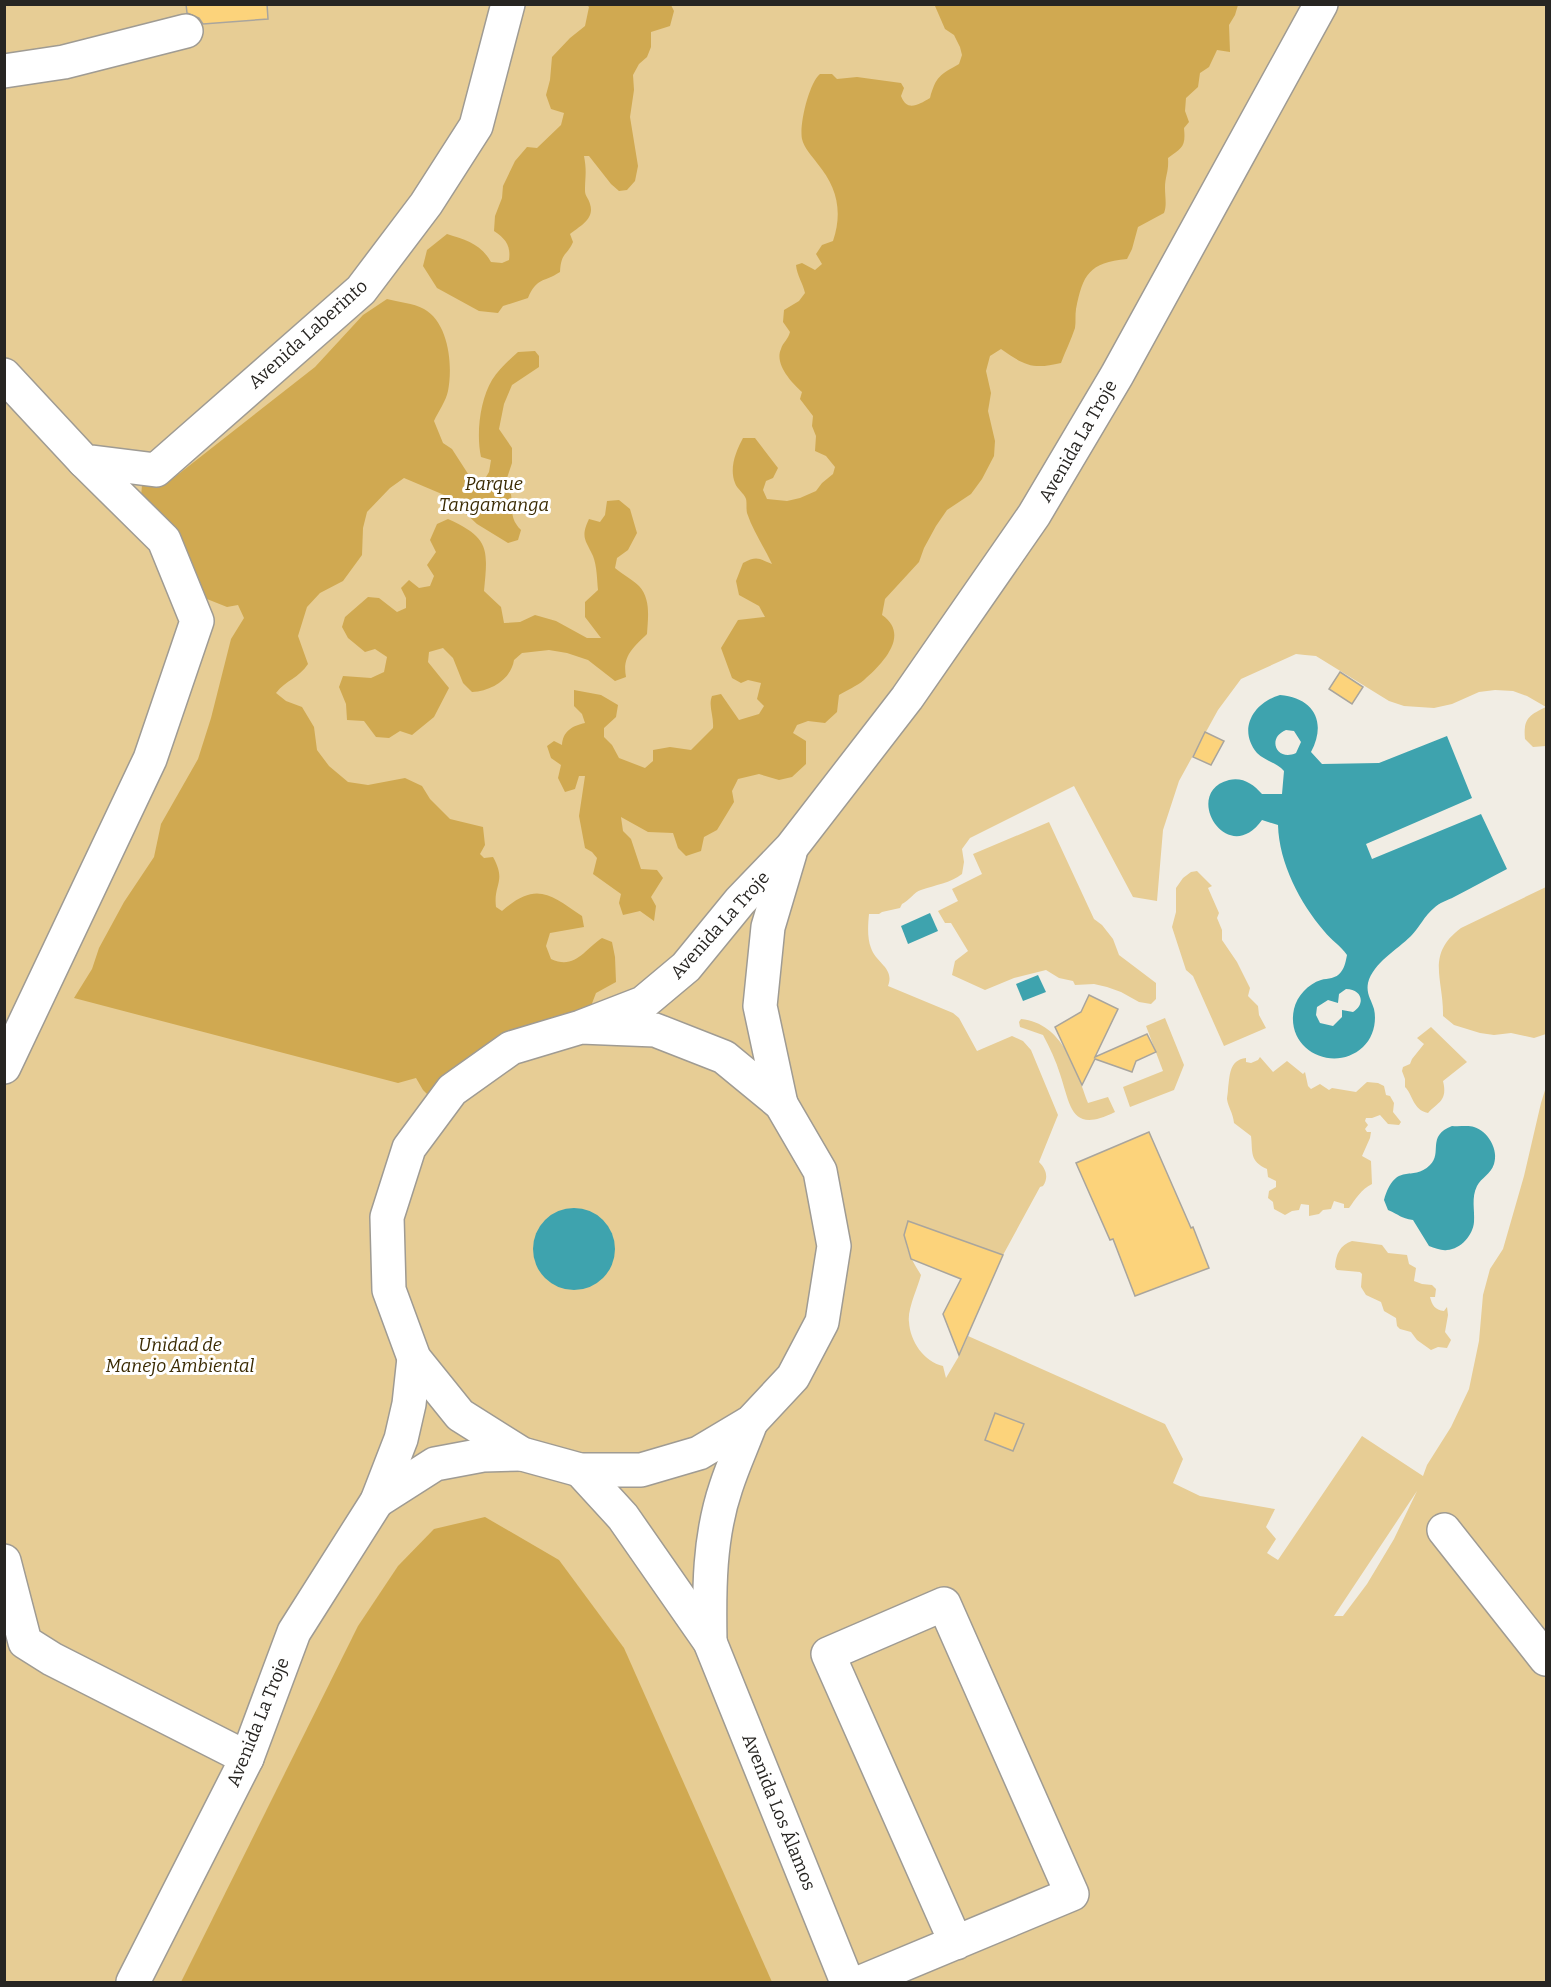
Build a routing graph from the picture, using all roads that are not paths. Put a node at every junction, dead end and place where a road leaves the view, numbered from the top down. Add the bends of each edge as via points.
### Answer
1 (508, 4) edge
2 (1321, 4) edge
3 (186, 31) dead end
4 (4, 71) edge
5 (4, 375) edge
6 (84, 461) junction
7 (791, 848) junction
8 (581, 1027) junction
9 (4, 1067) edge
10 (781, 1104) junction
11 (414, 1358) junction
12 (751, 1422) junction
13 (522, 1454) junction
14 (580, 1470) junction
15 (377, 1501) junction
16 (1444, 1530) dead end
17 (4, 1561) edge
18 (15, 1641) edge
19 (710, 1642) junction
20 (1546, 1659) edge
21 (247, 1758) junction
22 (956, 1943) junction
23 (133, 1983) edge
24 (848, 1983) edge
25 (861, 1983) edge

1 - 6 street, Avenida Laberinto via 476,126 426,204 361,290 156,470
2 - 7 street, Avenida La Troje via 1117,375 1034,515 907,698
3 - 4 street via 64,62
5 - 6 street
6 - 9 street via 164,540 198,621 150,759
7 - 8 street, Avenida La Troje via 740,901 686,967 643,1003
7 - 10 street, Avenida La Troje via 768,927 760,1006
8 - 10 street via 655,1030 724,1057
8 - 11 street via 511,1048 452,1090 409,1148 387,1228 389,1290
10 - 12 street via 820,1171 834,1246 822,1322 793,1377
11 - 13 street via 460,1415
11 - 15 street, Avenida La Troje via 401,1439
12 - 14 street via 699,1453 641,1470
12 - 19 street, Avenida Los Álamos via 725,1487 715,1532 709,1579
13 - 14 street
13 - 15 street, Avenida La Troje via 483,1455 435,1464
14 - 19 street, Avenida Los Álamos via 622,1517
15 - 21 street, Avenida La Troje via 294,1632
16 - 20 street
17 - 18 street
18 - 21 street
19 - 24 street, Avenida Los Álamos
21 - 23 street, Avenida La Troje
22 - 22 street via 1072,1894 944,1604 828,1654
22 - 25 street

